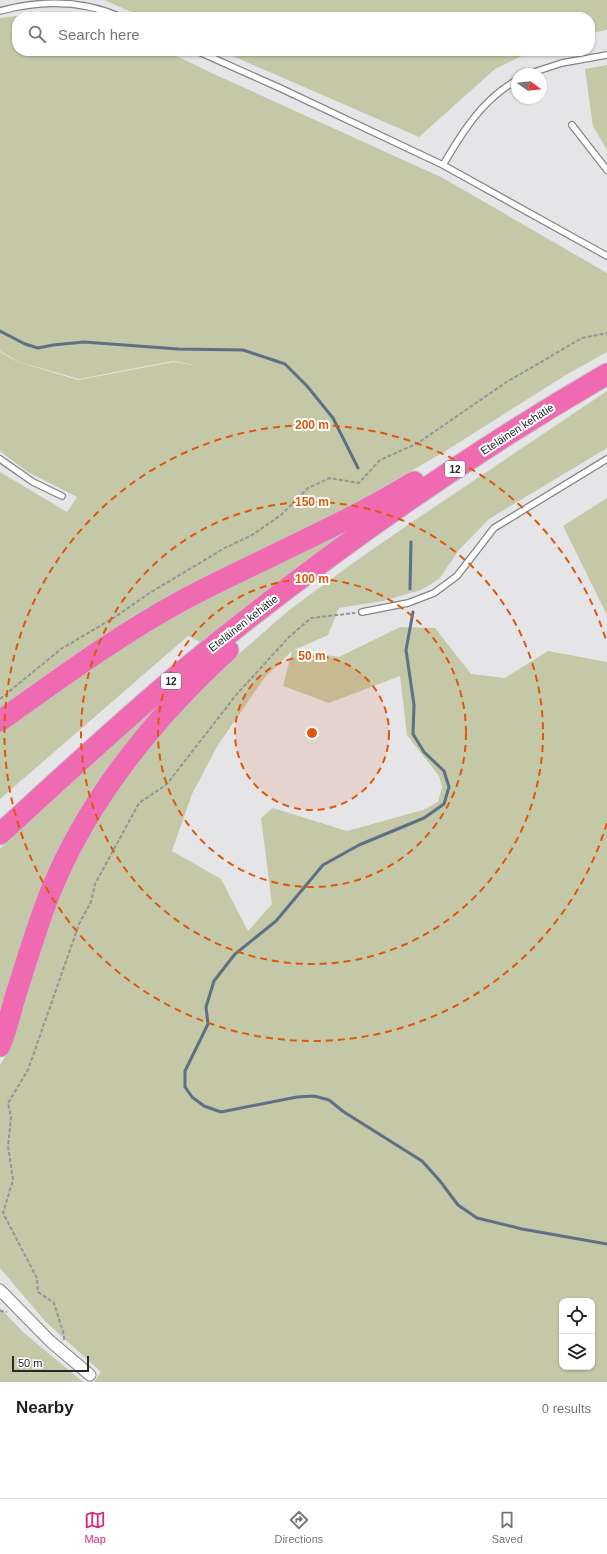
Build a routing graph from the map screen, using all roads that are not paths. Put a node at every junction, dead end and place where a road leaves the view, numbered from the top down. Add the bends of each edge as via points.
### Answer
1 (0, 10) edge
2 (110, 12) edge
3 (607, 55) edge
4 (208, 56) edge
5 (547, 68) edge
6 (511, 83) edge
7 (572, 125) dead end
8 (443, 165) junction
9 (607, 170) edge
10 (607, 256) edge
11 (607, 374) edge
12 (560, 402) junction
13 (0, 459) edge
14 (607, 459) edge
15 (62, 496) dead end
16 (352, 540) junction
17 (362, 612) road end
18 (0, 721) edge
19 (0, 834) edge
20 (0, 1046) edge
21 (0, 1290) edge
22 (90, 1375) dead end

1 - 2 lane via 22,4 66,2
3 - 5 lane
4 - 8 lane
6 - 8 lane via 481,108 463,131
7 - 9 lane
8 - 10 lane
11 - 12 highway, Eteläinen kehätie / 12
12 - 16 highway, Eteläinen kehätie / 12 via 464,463
12 - 18 highway via 483,440 340,523 184,600 105,647
13 - 15 lane via 33,482
14 - 17 lane via 494,528 457,576 434,593 408,603
16 - 19 highway, Eteläinen kehätie / 12 via 180,674
16 - 20 highway via 221,656 145,738 108,786 83,826 51,892
21 - 22 street via 64,1354

